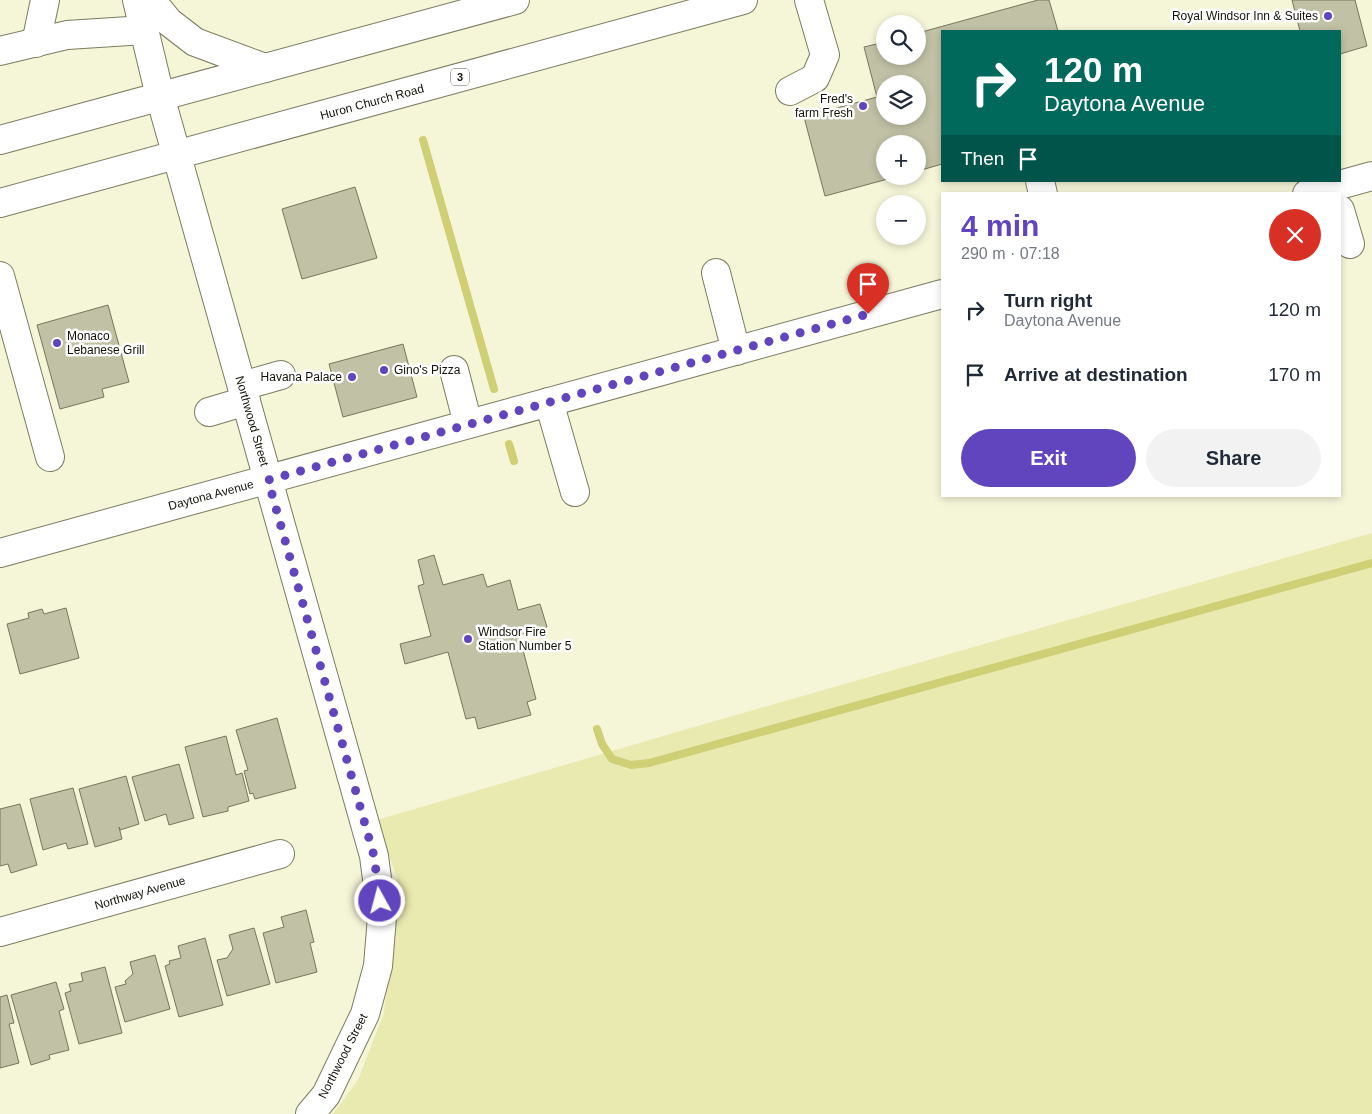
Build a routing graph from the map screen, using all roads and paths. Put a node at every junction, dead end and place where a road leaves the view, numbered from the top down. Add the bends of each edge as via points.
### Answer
1 (44, 0) edge
2 (137, 0) edge
3 (151, 0) edge
4 (515, 0) edge
5 (743, 0) edge
6 (809, 0) edge
7 (145, 30) junction
8 (36, 43) junction
9 (0, 51) edge
10 (265, 68) junction
11 (790, 91) dead end
12 (160, 96) junction
13 (0, 140) edge
14 (177, 155) junction
15 (1372, 176) edge
16 (1341, 194) edge
17 (0, 203) edge
18 (1341, 214) edge
19 (1350, 244) dead end
20 (716, 273) dead end
21 (0, 276) edge
22 (941, 294) edge
23 (736, 351) junction
24 (454, 370) dead end
25 (281, 375) dead end
26 (244, 394) junction
27 (549, 402) junction
28 (209, 412) dead end
29 (468, 424) junction
30 (50, 457) dead end
31 (268, 480) junction
32 (575, 492) dead end
33 (0, 553) edge
34 (280, 854) dead end
35 (0, 932) edge
36 (310, 1114) edge

1 - 8 main road
2 - 7 main road, Northwood Street
3 - 10 main road via 169,22 194,42
4 - 10 main road
5 - 14 main road, Huron Church Road / 3
6 - 11 main road via 826,55 815,78
7 - 8 main road via 67,36
7 - 12 main road, Northwood Street
8 - 9 main road
10 - 12 main road
12 - 13 main road
12 - 14 main road, Northwood Street
14 - 17 main road, Huron Church Road / 3
14 - 26 main road, Northwood Street
15 - 16 main road
18 - 19 main road
20 - 23 main road
21 - 30 main road
22 - 23 main road, Daytona Avenue
23 - 27 main road, Daytona Avenue
24 - 29 main road
25 - 26 main road
26 - 28 main road
26 - 31 main road, Northwood Street
27 - 29 main road, Daytona Avenue
27 - 32 main road
29 - 31 main road, Daytona Avenue
31 - 33 main road, Daytona Avenue
31 - 36 main road, Northwood Street via 374,856 382,916 378,966 365,1014 326,1095
34 - 35 main road, Northway Avenue

